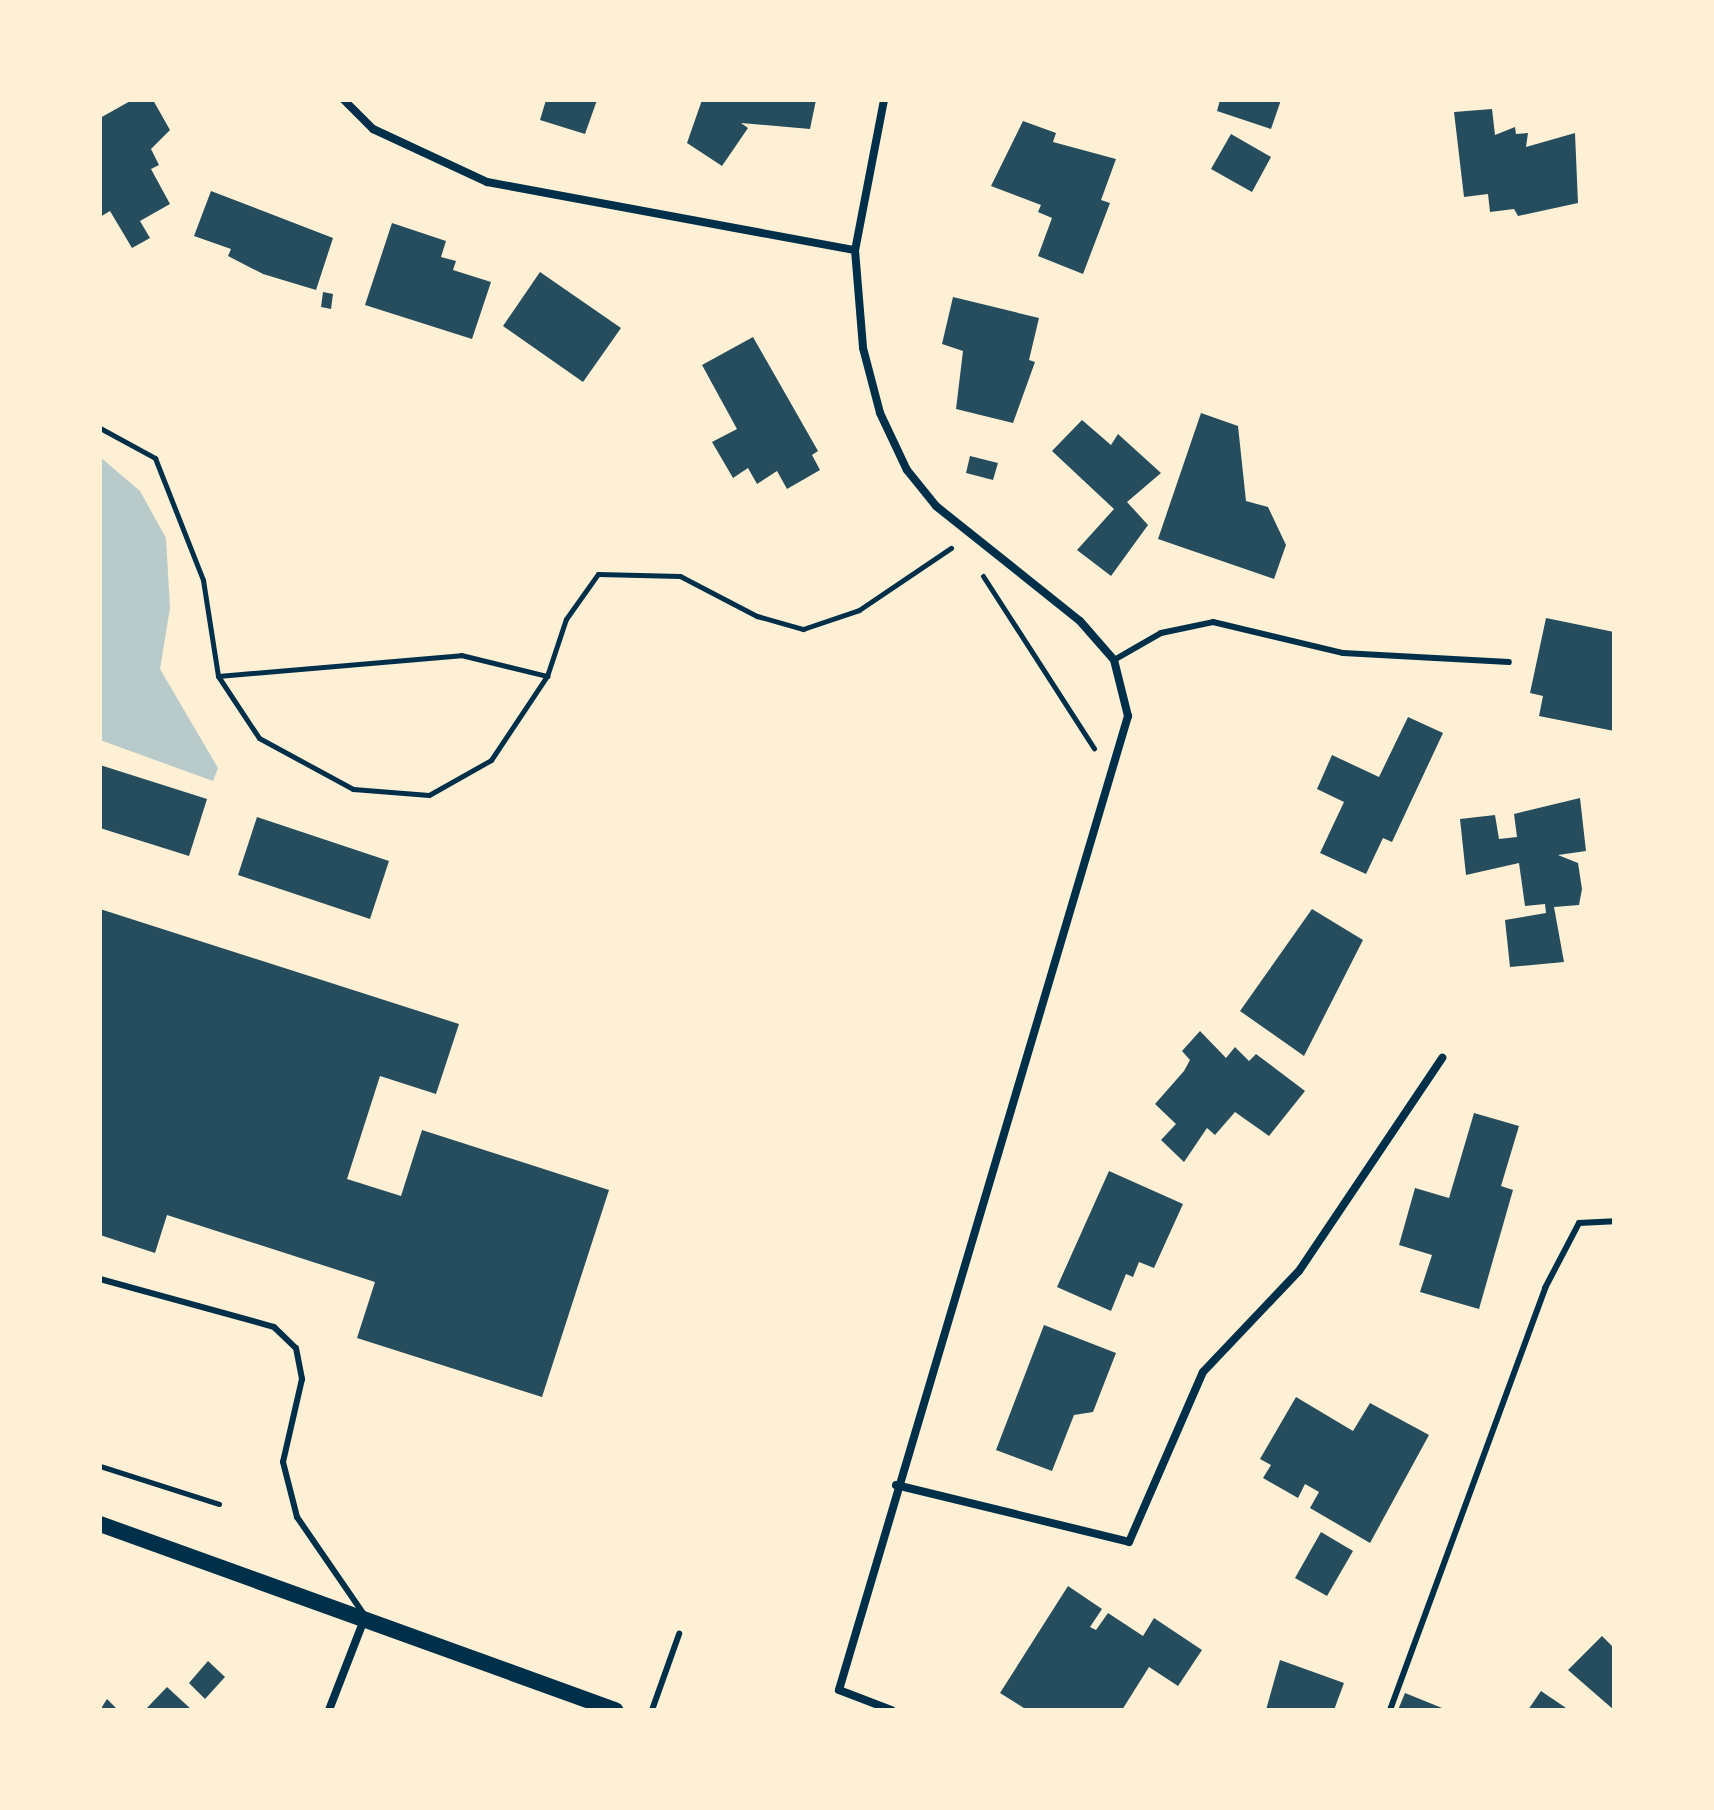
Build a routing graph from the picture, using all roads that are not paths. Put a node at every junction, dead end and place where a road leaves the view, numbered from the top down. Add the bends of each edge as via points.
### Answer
1 (344, 100) edge
2 (884, 100) edge
3 (855, 250) junction
4 (1114, 660) junction
5 (1509, 662) dead end
6 (1442, 1058) dead end
7 (1614, 1221) edge
8 (100, 1279) edge
9 (896, 1485) junction
10 (100, 1524) edge
11 (365, 1616) junction
12 (679, 1634) dead end
13 (329, 1710) edge
14 (615, 1710) edge
15 (652, 1710) edge
16 (891, 1710) edge
17 (1390, 1710) edge

1 - 3 street via 373,129 487,182
2 - 3 street
3 - 4 street via 863,348 880,413 907,470 968,535 1080,621
4 - 5 lane via 1161,633 1213,622 1343,653
4 - 9 street via 1128,716 1118,761
6 - 9 street via 1299,1271 1203,1372 1129,1542
7 - 17 lane via 1579,1223 1545,1288
8 - 11 lane via 274,1327 296,1348 302,1379 283,1462 297,1517
9 - 16 street via 839,1690
10 - 11 main road
11 - 13 street
11 - 14 main road
12 - 15 lane

